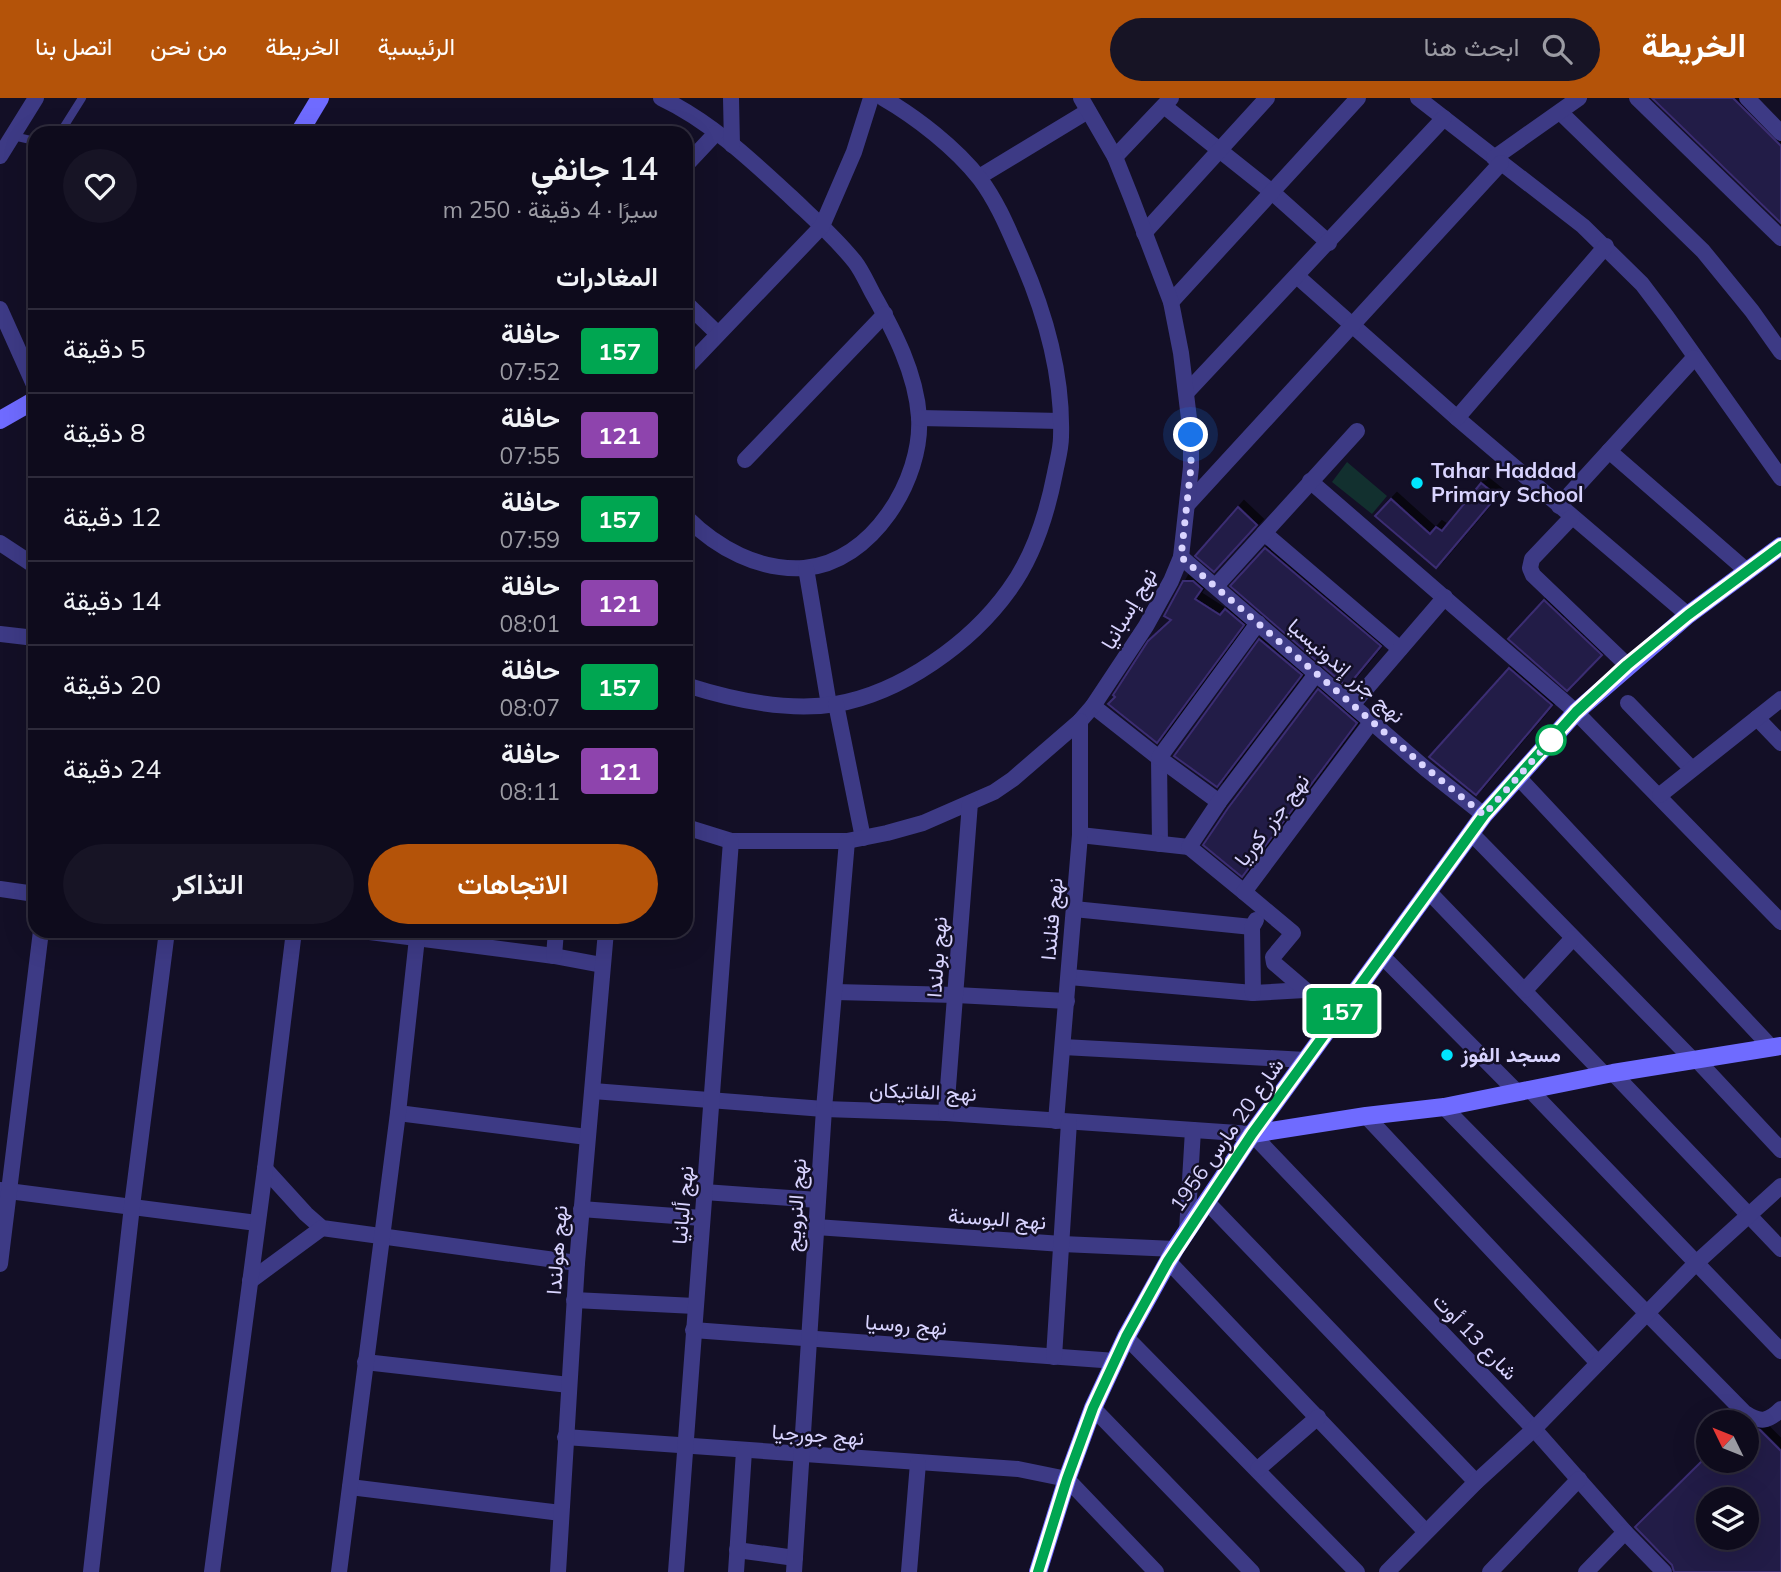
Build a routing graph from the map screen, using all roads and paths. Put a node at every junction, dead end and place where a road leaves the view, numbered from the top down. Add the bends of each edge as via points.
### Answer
1 (36, 98) edge
2 (82, 98) edge
3 (320, 98) edge
4 (661, 98) edge
5 (731, 98) edge
6 (871, 98) edge
7 (883, 98) edge
8 (1267, 98) edge
9 (1358, 98) edge
10 (1418, 98) edge
11 (1444, 98) edge
12 (1579, 98) edge
13 (1637, 98) edge
14 (1747, 98) edge
15 (1168, 102) edge
16 (1085, 105) edge
17 (1560, 112) junction
18 (1438, 114) junction
19 (64, 126) edge
20 (303, 126) edge
21 (716, 133) junction
22 (1781, 133) edge
23 (13, 136) junction
24 (28, 139) edge
25 (732, 145) junction
26 (1218, 150) junction
27 (0, 156) edge
28 (1115, 157) junction
29 (693, 158) edge
30 (1497, 160) junction
31 (979, 177) junction
32 (1272, 192) junction
33 (822, 226) junction
34 (1144, 233) junction
35 (1781, 238) edge
36 (1329, 243) junction
37 (1606, 246) junction
38 (1298, 277) junction
39 (1171, 302) junction
40 (0, 309) edge
41 (693, 310) edge
42 (884, 314) junction
43 (1353, 326) junction
44 (718, 334) junction
45 (1781, 352) edge
46 (1694, 358) junction
47 (693, 361) edge
48 (28, 371) edge
49 (1187, 392) junction
50 (28, 404) edge
51 (919, 418) junction
52 (1457, 418) junction
53 (0, 420) edge
54 (1060, 421) junction
55 (1357, 431) dead end
56 (1609, 450) junction
57 (745, 460) dead end
58 (1781, 478) edge
59 (1310, 481) junction
60 (1187, 505) junction
61 (1559, 506) junction
62 (1572, 517) junction
63 (693, 523) edge
64 (1264, 533) junction
65 (0, 543) edge
66 (1781, 546) edge
67 (1181, 557) junction
68 (28, 561) edge
69 (806, 568) junction
70 (1747, 572) junction
71 (1216, 586) junction
72 (1445, 597) junction
73 (1688, 615) junction
74 (1258, 623) junction
75 (0, 634) edge
76 (28, 637) edge
77 (1400, 649) junction
78 (1627, 665) junction
79 (1316, 674) junction
80 (693, 687) edge
81 (1781, 699) edge
82 (1628, 703) dead end
83 (833, 704) junction
84 (1352, 705) junction
85 (1093, 706) junction
86 (1576, 712) junction
87 (1758, 718) junction
88 (1080, 721) junction
89 (1372, 721) junction
90 (1781, 743) edge
91 (1158, 758) junction
92 (1692, 769) junction
93 (1518, 777) junction
94 (1660, 795) junction
95 (1219, 802) junction
96 (970, 803) junction
97 (1484, 815) junction
98 (693, 829) edge
99 (1471, 833) junction
100 (1080, 835) junction
101 (855, 839) junction
102 (732, 841) junction
103 (1160, 844) junction
104 (1189, 847) junction
105 (0, 889) edge
106 (1244, 892) junction
107 (1429, 892) junction
108 (28, 893) edge
109 (1074, 909) junction
110 (1264, 909) junction
111 (1781, 922) edge
112 (1252, 927) junction
113 (40, 938) edge
114 (166, 938) edge
115 (293, 938) edge
116 (416, 938) edge
117 (441, 938) edge
118 (555, 938) edge
119 (605, 938) edge
120 (1573, 938) junction
121 (554, 956) junction
122 (1382, 956) junction
123 (602, 965) junction
124 (1069, 976) junction
125 (1305, 990) junction
126 (1525, 990) junction
127 (835, 992) junction
128 (1253, 993) junction
129 (956, 995) junction
130 (1067, 1001) junction
131 (1337, 1017) junction
132 (1776, 1046) edge
133 (1063, 1047) junction
134 (1306, 1060) junction
135 (1695, 1060) junction
136 (1609, 1074) junction
137 (1522, 1090) junction
138 (593, 1091) junction
139 (713, 1101) junction
140 (1444, 1107) junction
141 (824, 1110) junction
142 (398, 1113) junction
143 (946, 1113) junction
144 (1366, 1116) junction
145 (1063, 1121) junction
146 (1192, 1130) junction
147 (1252, 1134) junction
148 (587, 1137) junction
149 (1781, 1150) edge
150 (265, 1169) junction
151 (1781, 1186) edge
152 (4, 1190) edge
153 (704, 1192) junction
154 (818, 1200) junction
155 (1207, 1202) junction
156 (132, 1206) junction
157 (581, 1209) junction
158 (1750, 1215) junction
159 (702, 1218) junction
160 (257, 1223) junction
161 (816, 1227) junction
162 (322, 1228) junction
163 (1187, 1231) junction
164 (381, 1237) junction
165 (1062, 1244) junction
166 (1781, 1249) edge
167 (1171, 1255) junction
168 (577, 1263) junction
169 (0, 1264) edge
170 (1695, 1264) junction
171 (250, 1281) junction
172 (574, 1300) junction
173 (695, 1306) junction
174 (1646, 1314) junction
175 (694, 1330) junction
176 (1126, 1337) junction
177 (808, 1339) junction
178 (1781, 1351) edge
179 (1054, 1357) junction
180 (1116, 1361) junction
181 (365, 1362) junction
182 (1598, 1363) junction
183 (569, 1385) junction
184 (1093, 1408) junction
185 (1781, 1409) edge
186 (1318, 1418) junction
187 (1534, 1429) junction
188 (565, 1437) junction
189 (687, 1446) junction
190 (744, 1451) junction
191 (802, 1455) junction
192 (918, 1463) junction
193 (1258, 1469) junction
194 (1067, 1479) junction
195 (1579, 1479) junction
196 (1476, 1482) junction
197 (350, 1487) junction
198 (561, 1513) junction
199 (1426, 1532) junction
200 (1625, 1532) junction
201 (737, 1550) junction
202 (795, 1565) edge
203 (1041, 1570) edge
204 (91, 1572) edge
205 (212, 1572) edge
206 (339, 1572) edge
207 (558, 1572) edge
208 (676, 1572) edge
209 (736, 1572) edge
210 (909, 1572) edge
211 (1156, 1572) edge
212 (1252, 1572) edge
213 (1357, 1572) edge
214 (1387, 1572) edge
215 (1490, 1572) edge
216 (1586, 1572) edge
217 (1664, 1572) edge

1 - 23 street
2 - 19 lane
3 - 20 street
4 - 21 street
5 - 25 street
6 - 33 street
7 - 31 street via 931,131
8 - 26 street
9 - 32 street
10 - 18 street
11 - 18 street
12 - 17 street
13 - 35 street
14 - 22 street
15 - 26 street
15 - 28 street
16 - 28 street, نهج إسبانيا
16 - 31 street
17 - 30 street
17 - 45 street via 1703,251
18 - 30 street
18 - 36 street
21 - 25 street
21 - 29 street
23 - 24 lane
23 - 27 street
25 - 33 street
26 - 32 street
26 - 34 street
28 - 34 street, نهج إسبانيا
30 - 37 street
30 - 43 street
31 - 54 street via 1012,238 1047,328 1058,374
32 - 36 street
32 - 39 street
33 - 42 street via 856,263
33 - 44 street
34 - 39 street, نهج إسبانيا
36 - 38 street
37 - 46 street via 1642,285
37 - 52 street
38 - 43 street
38 - 49 street
39 - 49 street, نهج إسبانيا
40 - 48 street
41 - 44 street
42 - 51 street via 907,363
42 - 57 street
43 - 52 street
43 - 60 street
44 - 47 street
46 - 56 street
46 - 58 street
49 - 60 street, نهج إسبانيا via 1191,445
50 - 53 street
51 - 54 street
51 - 69 street via 913,466 889,515 851,550
52 - 61 street
54 - 83 street via 1049,502 1033,548 1009,591 972,631 932,664 857,700
55 - 59 street
56 - 61 street
56 - 70 street
59 - 64 street
59 - 72 street
60 - 67 street, نهج إسبانيا
61 - 62 street
62 - 73 street
62 - 78 street via 1532,559 1530,568 1533,576
63 - 69 street via 720,546 740,555
64 - 71 street
64 - 77 street
65 - 68 street
66 - 70 street, شارع 20 مارس 1956
67 - 71 street, نهج جزر إندونيسيا
67 - 85 street, نهج إسبانيا via 1146,626
69 - 83 street, نهج النرويج
70 - 73 street, شارع 20 مارس 1956
71 - 74 street, نهج جزر إندونيسيا
72 - 77 street
72 - 86 street
73 - 78 street, شارع 20 مارس 1956
74 - 79 street, نهج جزر إندونيسيا
74 - 91 street
75 - 76 street
77 - 84 street
78 - 86 street, شارع 20 مارس 1956
79 - 84 street, نهج جزر إندونيسيا
79 - 95 street
80 - 83 street via 726,698 778,705
81 - 87 street
82 - 92 street
83 - 101 street, نهج النرويج
84 - 89 street, نهج جزر إندونيسيا
85 - 88 street, نهج إسبانيا
85 - 91 street
86 - 93 street, شارع 20 مارس 1956
86 - 94 street
87 - 90 street
87 - 92 street
88 - 96 street, نهج إسبانيا via 1013,779
88 - 100 street, نهج فنلندا
89 - 97 street, نهج جزر إندونيسيا
89 - 106 street, نهج جزر كوريا
91 - 95 street
91 - 103 street
92 - 94 street
93 - 97 street, شارع 20 مارس 1956
93 - 132 street
94 - 111 street
95 - 104 street
96 - 101 street, نهج إسبانيا via 923,823
96 - 129 street, نهج بولندا
97 - 99 street, شارع 20 مارس 1956
98 - 102 street, نهج إسبانيا
99 - 107 street, شارع 20 مارس 1956
99 - 120 street
100 - 103 street
100 - 109 street, نهج فنلندا
101 - 102 street, نهج إسبانيا
101 - 127 street, نهج النرويج
102 - 139 street, نهج ألبانيا
103 - 104 street
104 - 106 street
105 - 108 street
106 - 110 street, نهج جزر كوريا
107 - 122 street, شارع 20 مارس 1956
107 - 126 street
109 - 112 street
109 - 124 street, نهج فنلندا
110 - 112 street
110 - 125 street, نهج جزر كوريا via 1293,933 1273,960
112 - 128 street
113 - 152 street
114 - 156 street
115 - 150 street
116 - 142 street
117 - 121 street
118 - 121 street
119 - 123 street, نهج هولندا
120 - 126 street
120 - 135 street
121 - 123 street
122 - 131 street, شارع 20 مارس 1956
122 - 137 street
123 - 138 street, نهج هولندا
124 - 128 street
124 - 130 street, نهج فنلندا
125 - 128 street
125 - 131 street
126 - 136 street
127 - 129 street
127 - 141 street, نهج النرويج
129 - 130 street
129 - 143 street, نهج بولندا
130 - 133 street, نهج فنلندا
131 - 134 street, شارع 20 مارس 1956
132 - 135 street
133 - 134 street
133 - 145 street, نهج فنلندا
134 - 147 street, شارع 20 مارس 1956
135 - 136 street
135 - 149 street
136 - 137 street
136 - 158 street
137 - 140 street
137 - 170 street
138 - 139 street, نهج الفاتيكان
138 - 148 street, نهج هولندا
139 - 141 street, نهج الفاتيكان
139 - 153 street, نهج ألبانيا
140 - 144 street
140 - 174 street
141 - 143 street, نهج الفاتيكان
141 - 154 street, نهج النرويج
142 - 148 street
142 - 164 street
143 - 145 street, نهج الفاتيكان
144 - 147 street
144 - 182 street
145 - 146 street, نهج الفاتيكان
145 - 165 street, نهج فنلندا
146 - 147 street, نهج الفاتيكان
146 - 163 street
147 - 155 street, شارع 20 مارس 1956
147 - 187 street, شارع 13 أوت
148 - 157 street, نهج هولندا
150 - 160 street
150 - 162 street
151 - 158 street
152 - 156 street
152 - 169 street
153 - 154 street
153 - 159 street, نهج ألبانيا
154 - 161 street, نهج النرويج
155 - 163 street, شارع 20 مارس 1956
155 - 196 street
156 - 160 street
156 - 204 street
157 - 159 street
157 - 168 street, نهج هولندا
158 - 166 street
158 - 170 street
159 - 173 street, نهج ألبانيا
160 - 171 street
161 - 165 street, نهج البوسنة
161 - 177 street, نهج النرويج
162 - 164 street
162 - 171 street
163 - 167 street, شارع 20 مارس 1956
164 - 168 street
164 - 181 street
165 - 167 street, نهج البوسنة
165 - 179 street, نهج فنلندا
167 - 176 street, شارع 20 مارس 1956
167 - 186 street
168 - 172 street, نهج هولندا
170 - 174 street
170 - 178 street
171 - 205 street
172 - 173 street
172 - 183 street, نهج هولندا
173 - 175 street, نهج ألبانيا
174 - 182 street
174 - 185 street via 1745,1413 1757,1421
175 - 177 street, نهج روسيا
175 - 189 street, نهج ألبانيا
176 - 180 street, شارع 20 مارس 1956
176 - 193 street
177 - 179 street, نهج روسيا
177 - 191 street, نهج النرويج
179 - 180 street, نهج روسيا
180 - 184 street, شارع 20 مارس 1956
181 - 183 street
181 - 197 street
182 - 187 street
183 - 188 street, نهج هولندا
184 - 194 street, شارع 20 مارس 1956
184 - 212 street
186 - 193 street
186 - 199 street
187 - 195 street, شارع 13 أوت
187 - 196 street
188 - 189 street, نهج جورجيا
188 - 198 street, نهج هولندا
189 - 190 street, نهج جورجيا
189 - 208 street, نهج ألبانيا
190 - 191 street, نهج جورجيا
190 - 201 street
191 - 192 street, نهج جورجيا
191 - 202 street, نهج النرويج
192 - 194 street, نهج جورجيا via 1018,1469
192 - 210 street
193 - 213 street
194 - 203 street, شارع 20 مارس 1956
194 - 211 street
195 - 200 street, شارع 13 أوت
195 - 215 street
196 - 199 street
197 - 198 street
197 - 206 street
198 - 207 street, نهج هولندا
199 - 214 street
200 - 216 street
200 - 217 street, شارع 13 أوت
201 - 202 street
201 - 209 street

